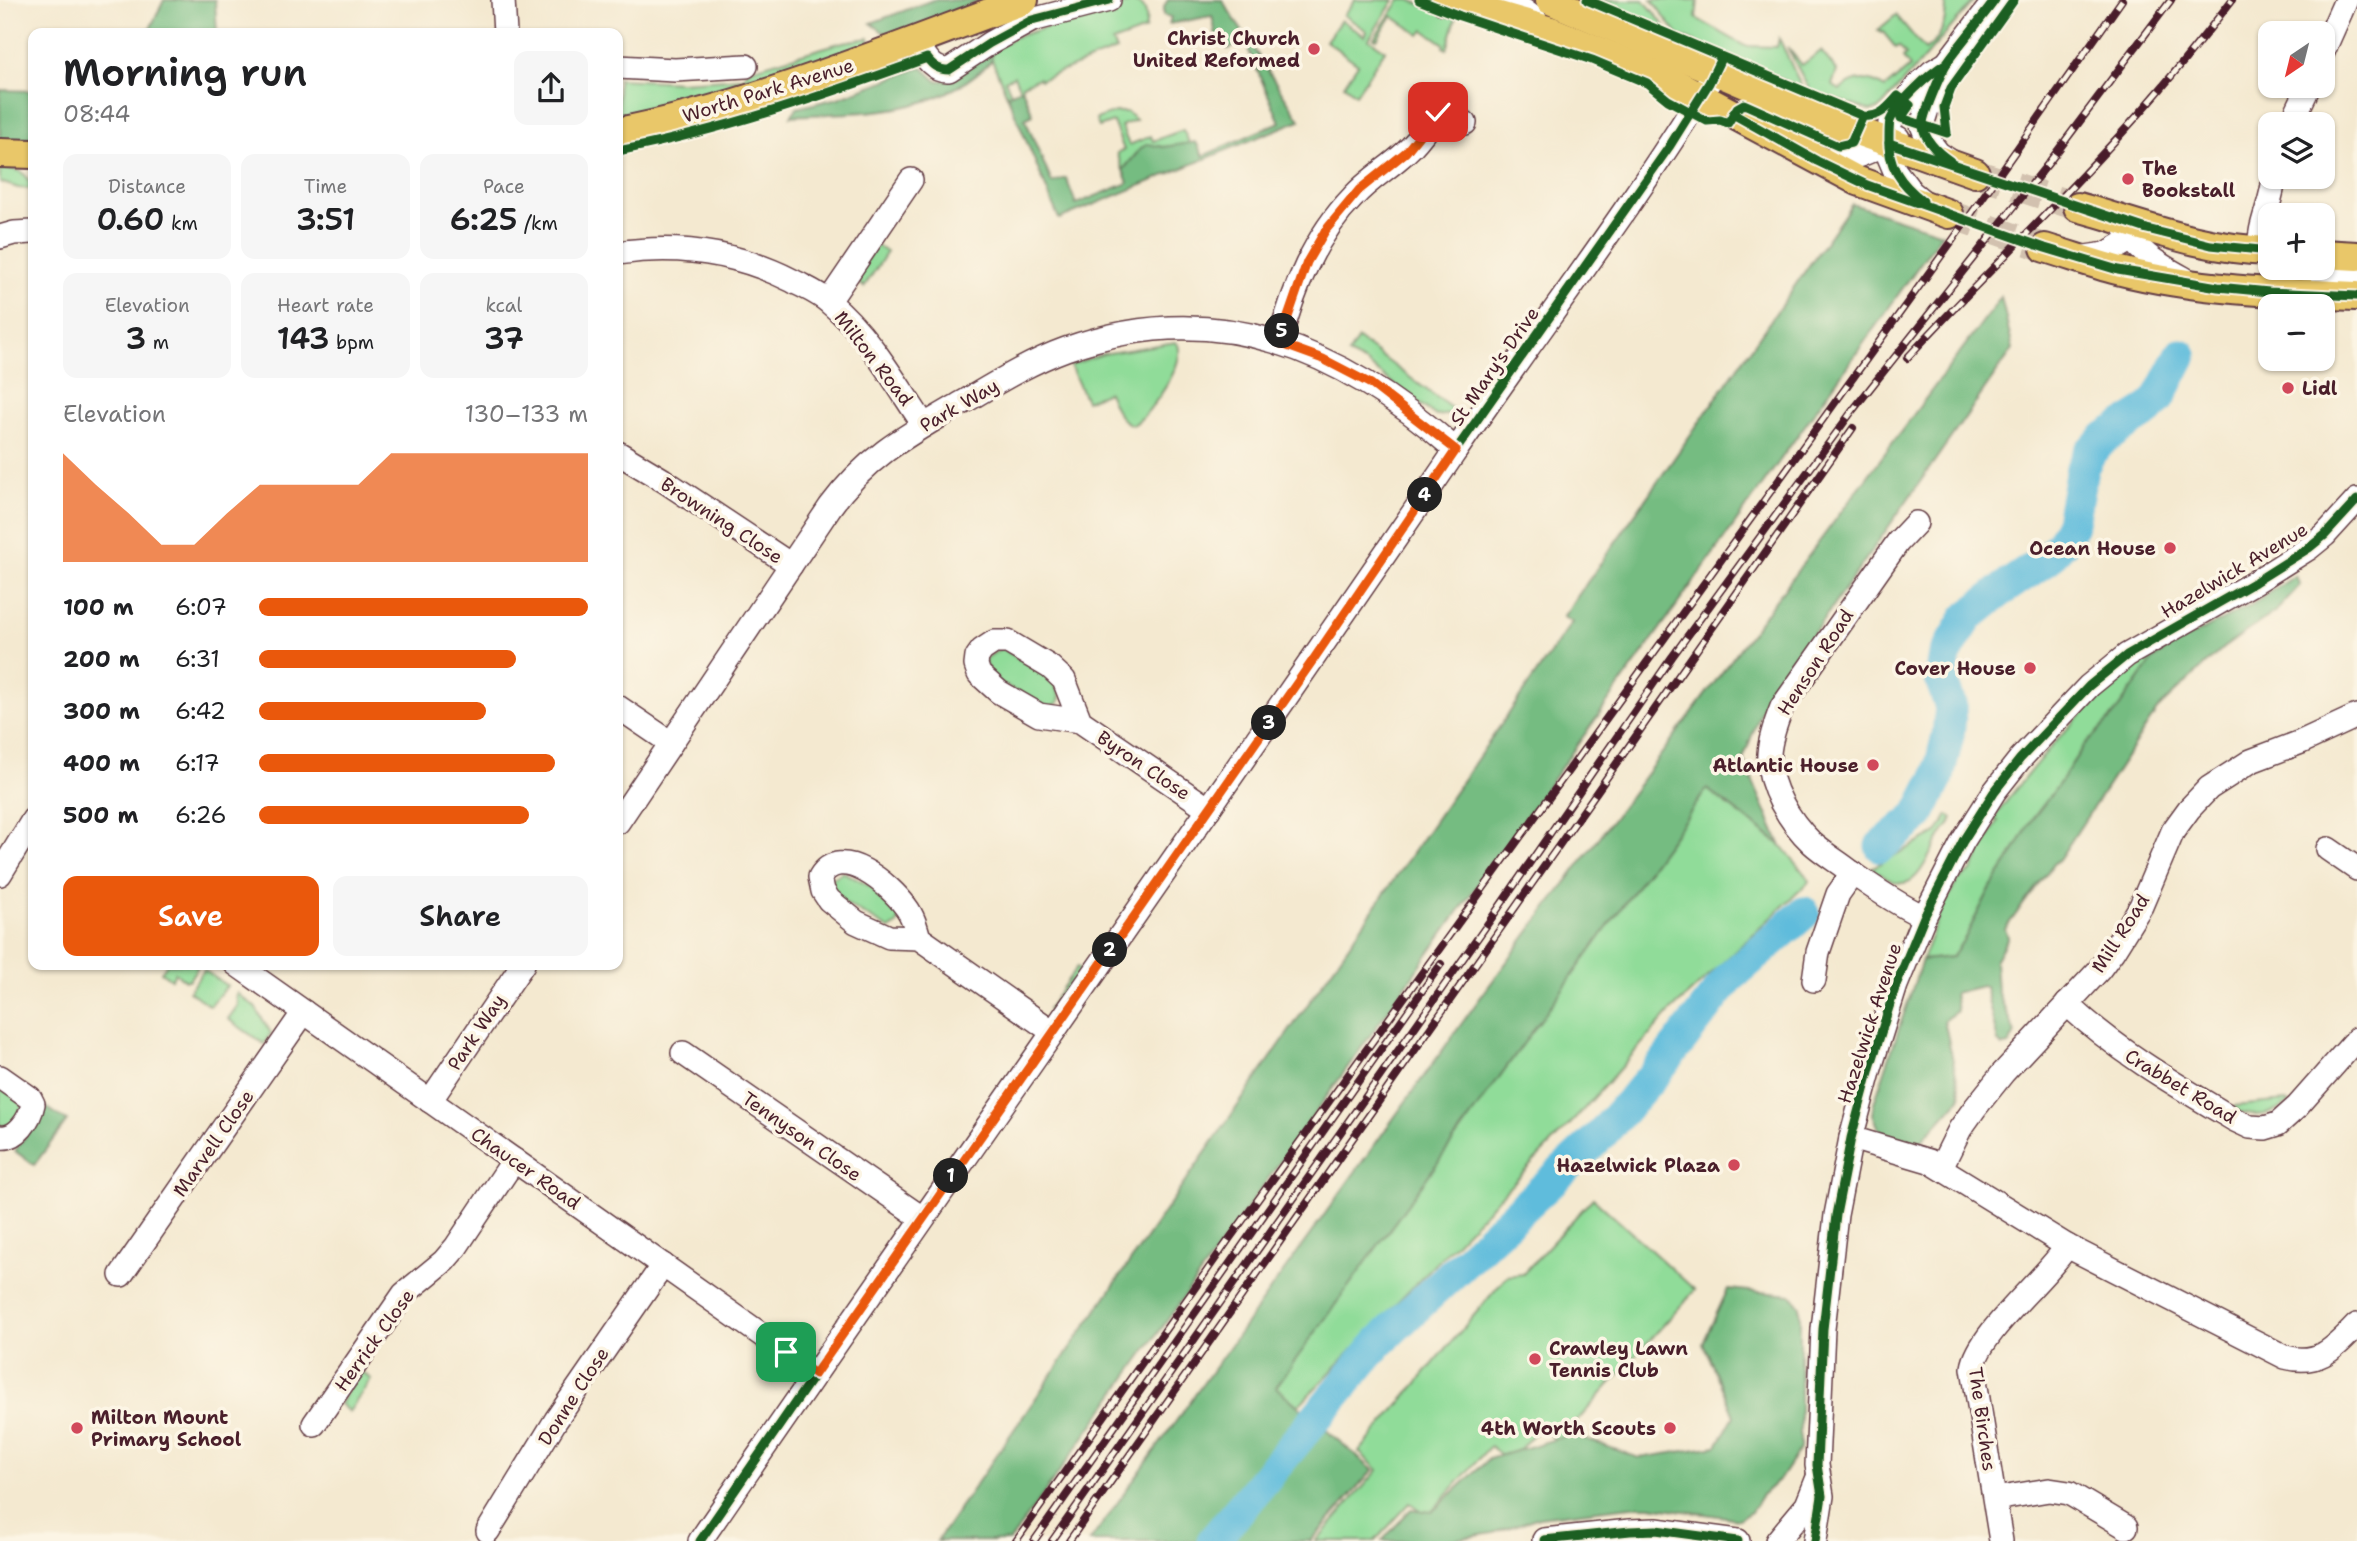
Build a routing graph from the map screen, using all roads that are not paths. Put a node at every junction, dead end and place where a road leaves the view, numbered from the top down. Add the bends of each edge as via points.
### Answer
1 (503, 0) edge
2 (1024, 0) edge
3 (1109, 0) edge
4 (1444, 0) edge
5 (1499, 0) edge
6 (1549, 0) edge
7 (1995, 0) edge
8 (2346, 0) edge
9 (2335, 25) edge
10 (505, 28) edge
11 (1551, 31) junction
12 (916, 41) junction
13 (1947, 63) junction
14 (746, 66) dead end
15 (623, 67) edge
16 (1716, 71) junction
17 (1700, 96) junction
18 (1465, 123) dead end
19 (1922, 125) junction
20 (623, 131) edge
21 (1889, 132) junction
22 (0, 153) edge
23 (28, 154) edge
24 (1817, 160) junction
25 (1968, 170) joint
26 (911, 180) dead end
27 (2078, 207) tunnel mouth
28 (1941, 211) joint
29 (2134, 230) junction
30 (28, 232) edge
31 (0, 237) edge
32 (2045, 248) tunnel mouth
33 (623, 252) edge
34 (2258, 252) edge
35 (2335, 255) edge
36 (2357, 256) edge
37 (2078, 258) junction
38 (2335, 270) edge
39 (2357, 272) edge
40 (2193, 283) junction
41 (2357, 296) edge
42 (829, 301) junction
43 (1279, 343) junction
44 (924, 425) junction
45 (1456, 450) junction
46 (623, 456) edge
47 (2357, 500) edge
48 (1916, 523) dead end
49 (791, 565) junction
50 (623, 710) edge
51 (2357, 716) edge
52 (1080, 721) dead end
53 (671, 743) junction
54 (1209, 809) junction
55 (623, 815) edge
56 (28, 831) edge
57 (2329, 849) dead end
58 (2357, 869) edge
59 (1853, 873) junction
60 (0, 874) edge
61 (1924, 917) junction
62 (919, 938) dead end
63 (244, 970) edge
64 (519, 970) edge
65 (1814, 981) dead end
66 (2067, 1004) junction
67 (304, 1012) junction
68 (1053, 1032) junction
69 (2357, 1039) edge
70 (683, 1053) dead end
71 (0, 1077) edge
72 (430, 1101) junction
73 (0, 1137) edge
74 (1851, 1138) junction
75 (514, 1160) junction
76 (1941, 1167) junction
77 (922, 1218) junction
78 (2067, 1246) junction
79 (663, 1265) junction
80 (121, 1275) dead end
81 (2354, 1334) edge
82 (815, 1374) junction
83 (314, 1424) dead end
84 (1818, 1477) junction
85 (1995, 1500) junction
86 (2126, 1527) dead end
87 (488, 1531) dead end
88 (1630, 1531) junction
89 (1682, 1537) edge
90 (700, 1541) edge
91 (1535, 1541) edge
92 (1546, 1541) edge
93 (1601, 1541) edge
94 (1738, 1541) edge
95 (1777, 1541) edge
96 (1815, 1541) edge
97 (2001, 1541) edge

1 - 10 street
2 - 12 main road, Worth Park Avenue
3 - 12 street via 1032,20 948,70 932,64
4 - 11 main road
5 - 11 street via 1523,10
6 - 16 main road
7 - 13 street
8 - 9 street
11 - 17 main road
12 - 20 main road, Worth Park Avenue via 762,94
13 - 19 street
13 - 21 street via 1917,86
14 - 15 street, Worth Park Avenue
16 - 17 street, St Mary's Drive
16 - 21 main road via 1862,133
17 - 24 main road
17 - 45 street, St Mary's Drive
18 - 43 street via 1440,110 1406,152 1343,208 1307,262
19 - 21 street
19 - 25 street via 1938,153
21 - 24 street via 1860,157
21 - 25 main road
21 - 28 street via 1889,157 1895,171 1911,192
22 - 23 main road
24 - 28 main road via 1858,181
26 - 42 street
27 - 29 main road
29 - 34 main road
29 - 37 street via 2106,254
29 - 40 street via 2152,260
30 - 31 street
32 - 37 main road
33 - 42 street, Milton Road via 690,250 737,258
35 - 36 main road
37 - 40 main road
38 - 39 street
40 - 41 main road
42 - 44 street, Milton Road via 870,347
43 - 44 street, Park Way via 1194,327 1116,335 1041,359
43 - 45 street, Park Way via 1371,384
44 - 49 street, Park Way via 853,477
45 - 54 street, St Mary's Drive
46 - 49 street, Browning Close
47 - 61 street, Hazelwick Avenue via 2308,548 2127,656 2089,686 1994,792
48 - 59 street, Henson Road via 1782,707 1769,754 1772,780 1794,822 1813,844
49 - 53 street, Park Way
50 - 53 street
51 - 66 street, Mill Road via 2251,761 2209,788 2173,831 2141,906 2113,951
52 - 54 street, Byron Close
53 - 55 street, Park Way
54 - 68 street, St Mary's Drive
56 - 60 street
57 - 58 street
59 - 61 street, Henson Road via 1892,902
59 - 65 street via 1838,894 1818,953
61 - 74 street, Hazelwick Avenue via 1896,985
62 - 68 street
63 - 67 street, Chaucer Road
64 - 72 street, Park Way
66 - 69 street, Crabbet Road via 2130,1056 2250,1127 2278,1125
66 - 76 street, Mill Road via 1975,1108
67 - 72 street, Chaucer Road
67 - 80 street, Marvell Close
68 - 77 street, St Mary's Drive
70 - 77 street, Tennyson Close
71 - 73 street via 33,1104 16,1134
72 - 75 street, Chaucer Road
74 - 76 street
74 - 84 street, Hazelwick Avenue via 1836,1215 1823,1329
75 - 79 street, Chaucer Road
75 - 83 street, Herrick Close via 456,1247 404,1294
76 - 78 street
77 - 82 street, St Mary's Drive
78 - 81 street via 2285,1357 2300,1361 2320,1357
78 - 85 street, The Birches via 1975,1355 1973,1368
79 - 82 street, Chaucer Road
79 - 87 street, Donne Close via 571,1398
82 - 90 street, St Mary's Drive
84 - 95 street, Hazelwick Avenue via 1807,1505
84 - 96 street, Hazelwick Avenue via 1822,1496
85 - 86 street via 2049,1490 2069,1493
85 - 97 street, The Birches
88 - 89 street via 1656,1530
88 - 92 street
88 - 93 street
89 - 94 street
91 - 92 street

